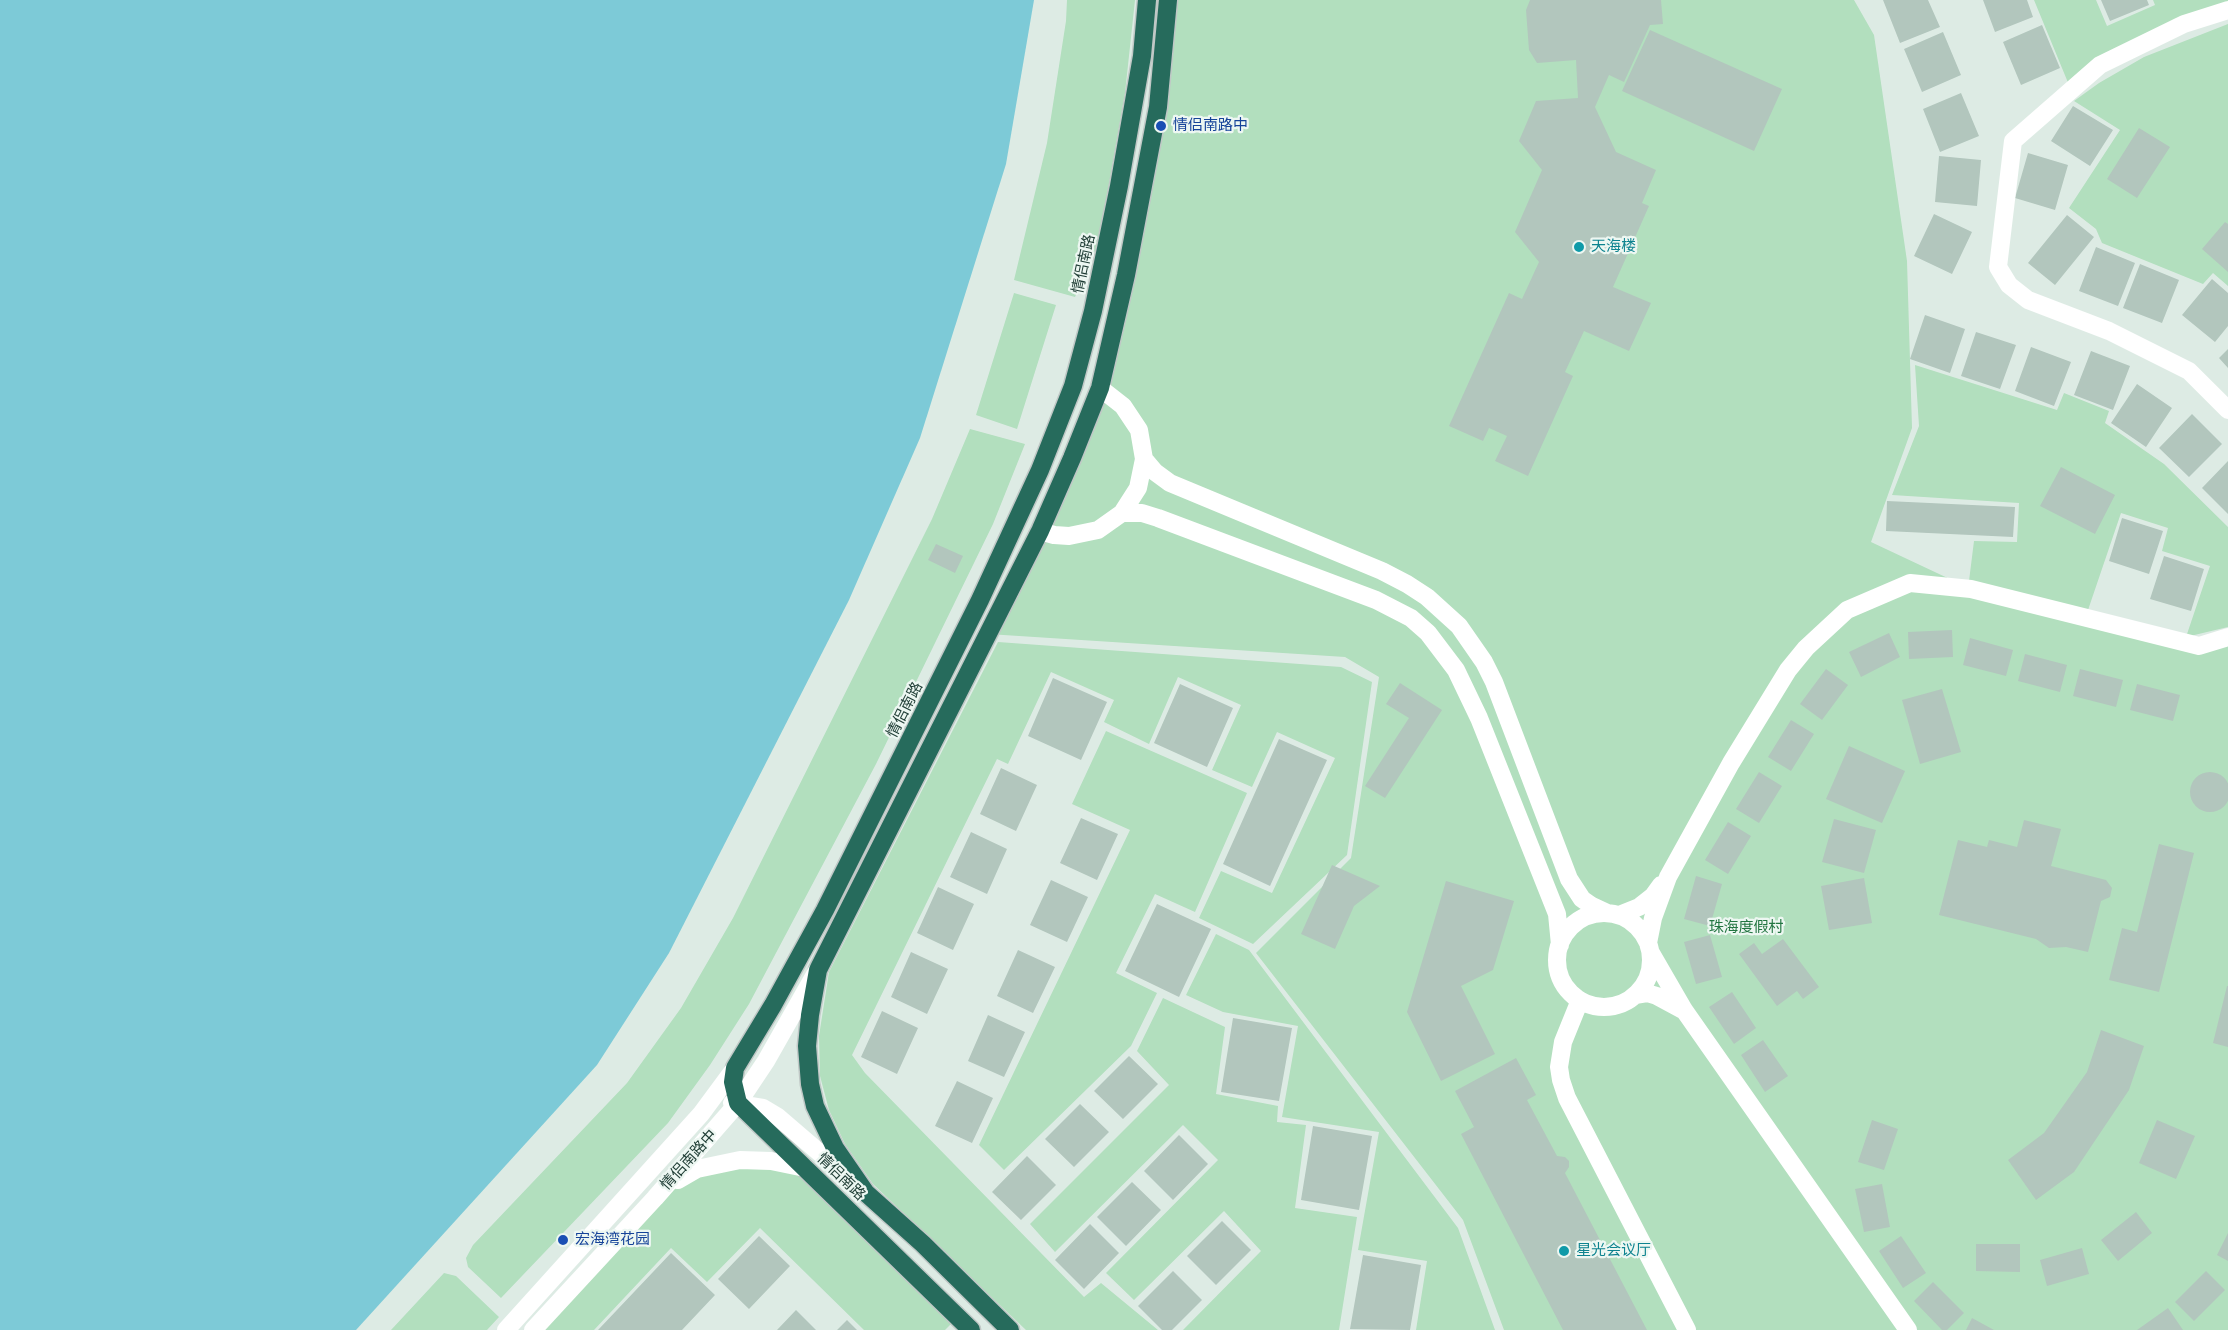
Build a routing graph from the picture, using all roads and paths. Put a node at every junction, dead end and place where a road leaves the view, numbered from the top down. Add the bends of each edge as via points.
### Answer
1 (1147, 0) edge
2 (1168, 0) edge
3 (2228, 10) edge
4 (1100, 388) junction
5 (2228, 410) edge
6 (1144, 459) junction
7 (1122, 513) junction
8 (1040, 531) junction
9 (2228, 636) edge
10 (1668, 877) junction
11 (1613, 914) junction
12 (1560, 945) junction
13 (1649, 948) junction
14 (818, 970) junction
15 (1635, 995) junction
16 (1580, 1000) junction
17 (1684, 1010) junction
18 (735, 1068) junction
19 (738, 1103) junction
20 (709, 1104) junction
21 (806, 1168) junction
22 (665, 1186) junction
23 (866, 1193) junction
24 (964, 1327) edge
25 (506, 1330) edge
26 (533, 1330) edge
27 (1010, 1330) edge
28 (1687, 1330) edge
29 (1908, 1330) edge

1 - 18 highway, 情侣南路 via 1142,56 1119,186 1073,386 1040,470 980,600 820,919
2 - 4 highway, 情侣南路 via 1158,106
3 - 5 street via 2184,24 2100,65 2013,141 1998,267 2009,285 2028,300 2109,331 2189,371
4 - 6 street via 1124,405 1132,417 1139,430
4 - 8 highway, 情侣南路
6 - 7 street via 1138,488
6 - 11 street via 1170,483 1407,584 1459,626 1494,682 1569,879 1582,899
7 - 8 street via 1098,530 1084,534 1054,535
7 - 12 street via 1158,518 1376,600 1411,618 1428,633 1456,670 1479,718 1557,914
8 - 14 highway, 情侣南路
9 - 10 street via 2199,646 1971,589 1910,584 1847,610 1788,670
10 - 11 street via 1639,907
10 - 13 street via 1653,918
11 - 12 street via 1583,918 1565,934
11 - 13 street via 1636,927
12 - 16 street via 1561,976
13 - 15 street via 1648,976
13 - 17 street
14 - 19 street, 情侣南路中
14 - 23 highway, 情侣南路 via 807,1046 810,1084 825,1129
15 - 16 street via 1609,1007
15 - 17 street via 1657,996
16 - 28 street via 1563,1042 1561,1080
17 - 29 street
18 - 19 highway
18 - 20 street, 情侣南路中
19 - 20 street
19 - 21 highway, 情侣南路
19 - 22 street, 情侣南路中
19 - 23 street via 763,1108 778,1117
20 - 25 street, 情侣南路中
21 - 22 street via 740,1160 698,1169
21 - 24 highway, 情侣南路
22 - 26 street, 情侣南路中
23 - 27 highway, 情侣南路

